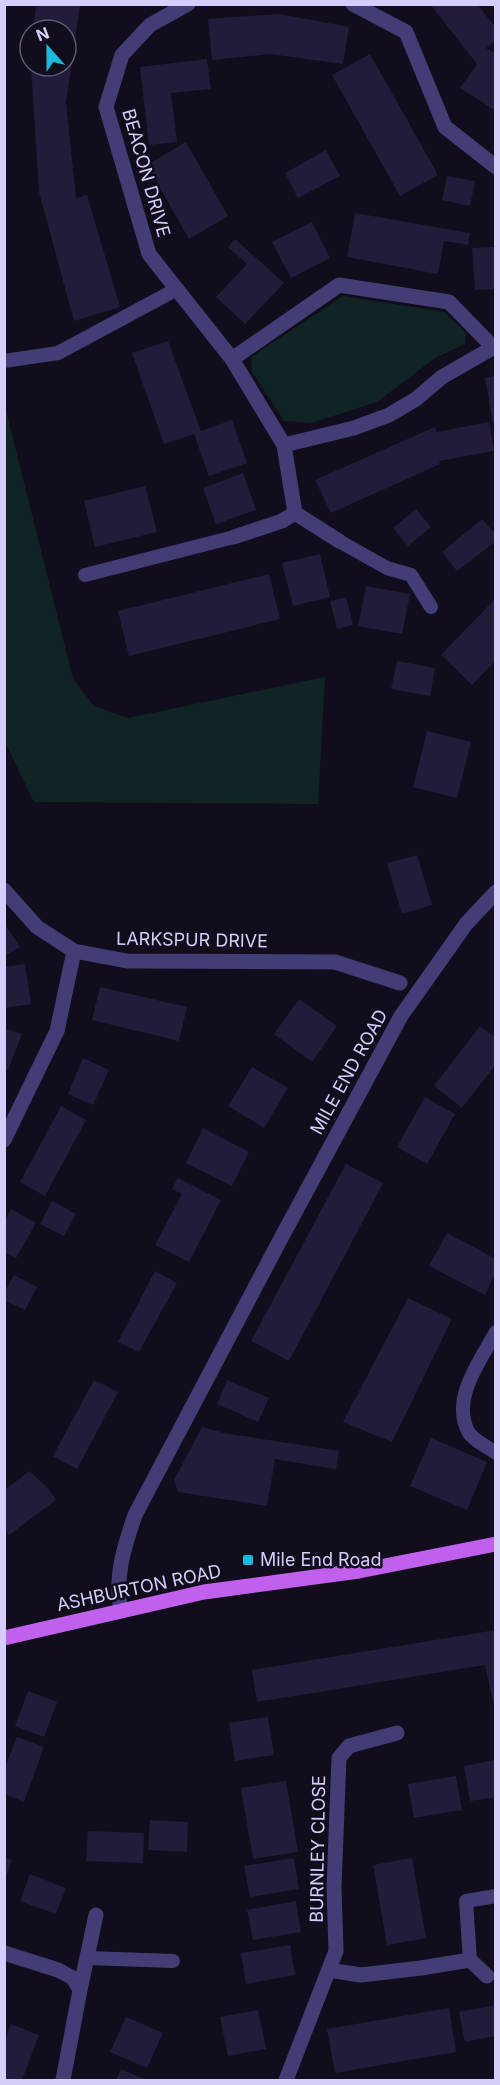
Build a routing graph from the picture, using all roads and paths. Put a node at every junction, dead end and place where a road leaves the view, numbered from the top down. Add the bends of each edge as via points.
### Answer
1 (188, 4) edge
2 (353, 4) edge
3 (495, 167) edge
4 (177, 290) junction
5 (494, 347) edge
6 (232, 359) junction
7 (4, 361) edge
8 (284, 445) junction
9 (295, 513) junction
10 (234, 537) joint
11 (339, 541) joint
12 (85, 575) dead end
13 (431, 607) dead end
14 (4, 890) edge
15 (495, 892) edge
16 (74, 951) junction
17 (400, 983) dead end
18 (4, 1140) edge
19 (495, 1332) edge
20 (495, 1453) edge
21 (495, 1544) edge
22 (121, 1611) junction
23 (4, 1638) edge
24 (397, 1733) dead end
25 (495, 1896) edge
26 (96, 1915) dead end
27 (4, 1953) edge
28 (88, 1958) junction
29 (470, 1960) junction
30 (173, 1961) dead end
31 (329, 1970) junction
32 (487, 1976) dead end
33 (80, 1990) junction
34 (63, 2080) edge
35 (286, 2080) edge

1 - 4 street, BEACON DRIVE via 150,25 122,55 106,106 149,254
2 - 3 street via 406,32 445,128
4 - 6 street, BEACON DRIVE
4 - 7 lane via 58,353
5 - 6 street via 449,302 339,285
5 - 8 street via 442,377 389,415
6 - 8 street, BEACON DRIVE
8 - 9 street
9 - 10 street
9 - 11 street
10 - 12 lane
11 - 13 lane via 387,568 411,575
14 - 16 street, LARKSPUR DRIVE via 37,927
15 - 22 street, MILE END ROAD via 466,924 401,1016 135,1515 122,1554 118,1595
16 - 17 street, LARKSPUR DRIVE via 127,961 334,962
16 - 18 street via 57,1032
19 - 20 lane via 466,1387 463,1418 470,1435
21 - 22 main road, ASHBURTON ROAD via 359,1571 204,1592
22 - 23 main road, ASHBURTON ROAD
24 - 31 street, BURNLEY CLOSE via 349,1746 339,1758 336,1951
25 - 29 lane via 466,1901
26 - 28 street
27 - 33 street via 58,1970 73,1978
28 - 30 lane
28 - 33 street
29 - 31 street via 361,1975
29 - 32 street
31 - 35 street, BURNLEY CLOSE
33 - 34 street

